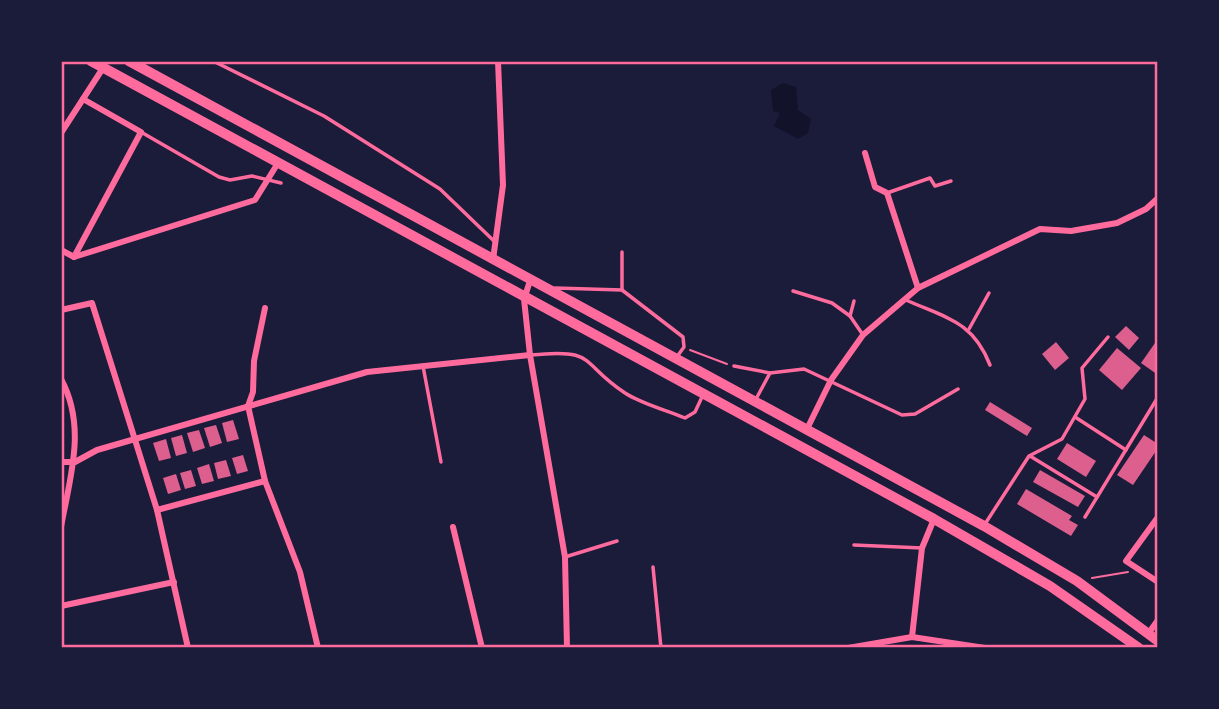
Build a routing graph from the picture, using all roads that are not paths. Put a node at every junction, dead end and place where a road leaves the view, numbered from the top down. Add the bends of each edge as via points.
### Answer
1 (90, 61) edge
2 (129, 61) edge
3 (213, 61) edge
4 (498, 61) edge
5 (103, 68) junction
6 (83, 99) junction
7 (141, 132) junction
8 (61, 133) edge
9 (864, 153) dead end
10 (278, 163) junction
11 (269, 180) junction
12 (951, 181) dead end
13 (281, 183) dead end
14 (887, 193) junction
15 (1158, 198) edge
16 (495, 243) junction
17 (61, 250) edge
18 (622, 251) dead end
19 (74, 257) junction
20 (493, 261) junction
21 (530, 281) junction
22 (542, 288) junction
23 (918, 288) junction
24 (622, 290) junction
25 (793, 291) dead end
26 (989, 293) dead end
27 (524, 299) junction
28 (904, 299) junction
29 (855, 301) dead end
30 (265, 308) dead end
31 (61, 310) edge
32 (850, 316) junction
33 (969, 329) junction
34 (863, 335) junction
35 (1108, 337) dead end
36 (530, 355) junction
37 (675, 360) junction
38 (423, 364) junction
39 (990, 365) dead end
40 (734, 366) road end
41 (770, 373) junction
42 (831, 380) junction
43 (62, 383) edge
44 (958, 388) dead end
45 (703, 395) junction
46 (1158, 397) edge
47 (754, 403) junction
48 (248, 406) junction
49 (1074, 417) junction
50 (806, 430) junction
51 (137, 439) junction
52 (1126, 450) junction
53 (1029, 456) junction
54 (61, 462) edge
55 (75, 462) junction
56 (441, 462) dead end
57 (265, 481) junction
58 (1097, 497) junction
59 (157, 510) junction
60 (62, 513) edge
61 (1085, 517) dead end
62 (1158, 517) edge
63 (933, 519) junction
64 (984, 526) junction
65 (61, 527) edge
66 (453, 527) dead end
67 (617, 541) dead end
68 (853, 545) dead end
69 (922, 548) junction
70 (565, 557) junction
71 (653, 567) dead end
72 (174, 582) junction
73 (1158, 583) edge
74 (61, 606) edge
75 (1158, 620) edge
76 (1148, 634) junction
77 (912, 637) junction
78 (1158, 641) edge
79 (1134, 646) edge
80 (188, 648) edge
81 (318, 648) edge
82 (482, 648) edge
83 (567, 648) edge
84 (661, 648) edge
85 (848, 648) edge
86 (985, 648) edge

1 - 5 highway
2 - 20 highway
3 - 16 lane via 324,116 440,189
4 - 16 street via 503,185
5 - 6 street
5 - 10 highway
6 - 7 street
6 - 8 street
7 - 11 lane via 219,177
7 - 19 street
9 - 14 street via 875,187
10 - 11 street
10 - 27 highway
11 - 13 lane
11 - 19 street via 256,200
12 - 14 lane via 935,186 930,178
14 - 23 street
15 - 23 street via 1118,223 1072,231 1040,229
16 - 20 street
17 - 19 street
18 - 24 lane
20 - 21 highway
21 - 22 highway
21 - 27 street
22 - 24 lane
22 - 37 highway
23 - 28 street
24 - 37 lane via 683,337 684,346
25 - 32 lane via 832,303
26 - 33 lane
27 - 36 street
27 - 45 highway
28 - 33 lane
28 - 34 street
29 - 32 lane
30 - 48 street
31 - 51 street via 92,303
32 - 34 lane
33 - 39 lane
34 - 42 street
35 - 49 lane via 1082,368 1085,400
36 - 38 street
36 - 45 lane via 563,352 586,357 625,393 685,418 695,412
36 - 70 street
37 - 47 highway
38 - 48 street via 367,372
38 - 56 lane
40 - 41 lane
41 - 42 lane via 804,369
41 - 47 lane
42 - 44 lane via 902,415 915,414
42 - 50 street
43 - 55 street via 76,425
45 - 63 highway
46 - 52 lane
47 - 50 highway
48 - 51 street
48 - 57 street
49 - 52 lane
49 - 53 lane via 1062,439
50 - 64 highway
51 - 55 street via 97,450
51 - 59 street
52 - 58 lane
53 - 58 lane
53 - 64 lane
54 - 55 street
55 - 60 street
57 - 59 street
57 - 81 street via 300,572
58 - 61 lane
59 - 72 street
60 - 65 street
62 - 73 street via 1126,561
63 - 69 street
63 - 79 highway via 1050,586
64 - 76 highway via 1076,580
66 - 82 street
67 - 70 lane
68 - 69 lane
69 - 77 street
70 - 83 street
71 - 84 lane
72 - 74 street
72 - 80 street
75 - 76 street
76 - 78 highway
77 - 85 street
77 - 86 street

